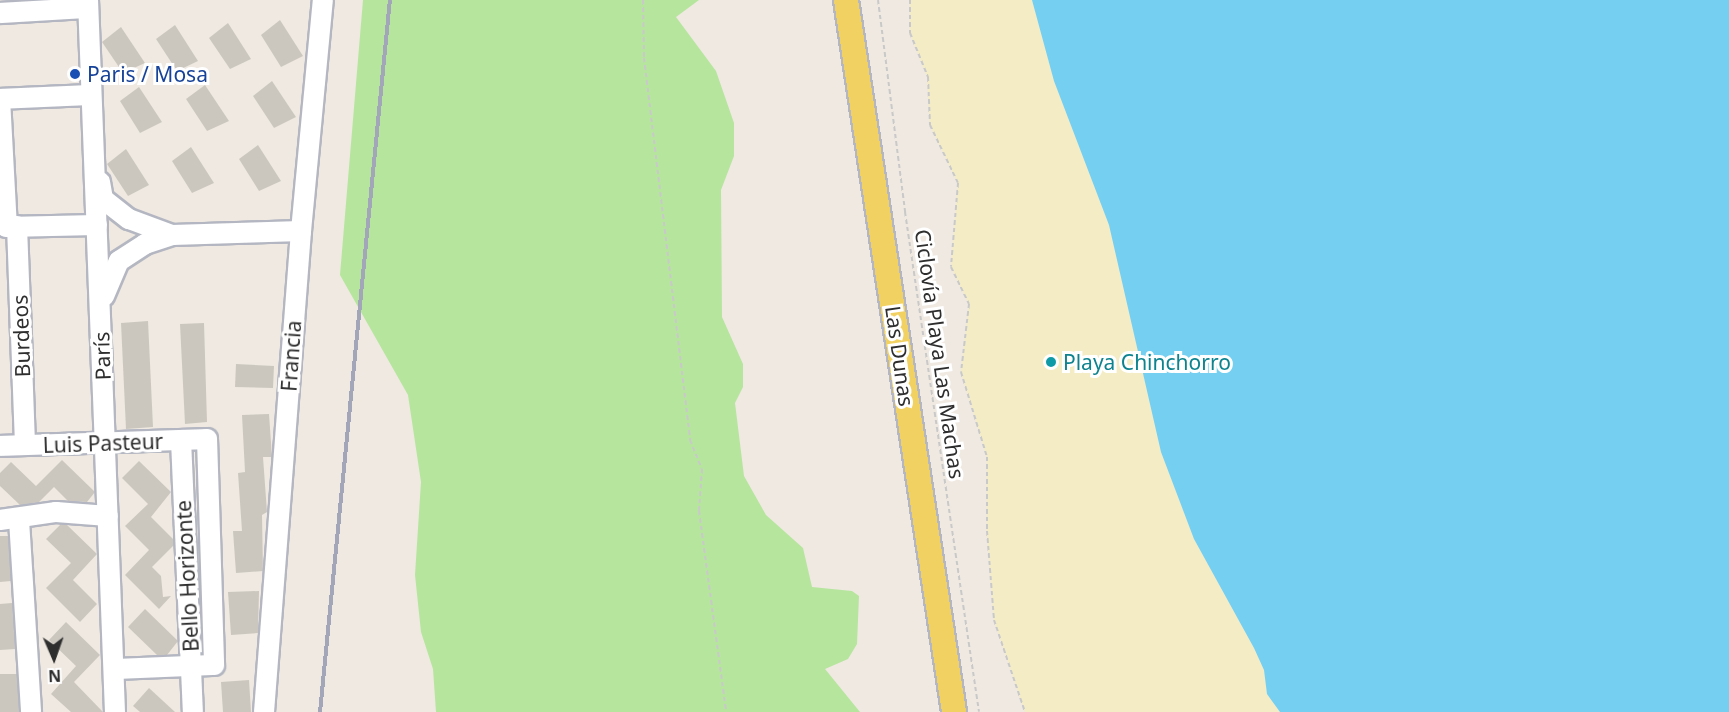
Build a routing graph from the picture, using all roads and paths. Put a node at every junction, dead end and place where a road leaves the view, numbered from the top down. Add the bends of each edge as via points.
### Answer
1 (323, 0) edge
2 (643, 0) edge
3 (846, 0) edge
4 (878, 0) edge
5 (910, 0) edge
6 (88, 4) edge
7 (0, 13) edge
8 (91, 95) junction
9 (0, 99) edge
10 (94, 156) junction
11 (96, 225) junction
12 (8, 227) edge
13 (301, 231) junction
14 (172, 235) junction
15 (100, 326) junction
16 (181, 440) junction
17 (105, 442) junction
18 (25, 445) junction
19 (0, 446) edge
20 (108, 516) junction
21 (9, 520) edge
22 (191, 666) junction
23 (114, 669) junction
24 (31, 712) edge
25 (116, 712) edge
26 (193, 712) edge
27 (264, 712) edge
28 (726, 712) edge
29 (954, 712) edge
30 (980, 712) edge
31 (1025, 712) edge

1 - 13 street, Francia
2 - 28 path via 648,92 690,440 702,469 699,511
3 - 29 main road, Las Dunas
4 - 30 path, Ciclovía Playa Las Machas via 904,212
5 - 31 path via 910,33 927,77 930,125 958,183 951,267 969,303 961,372 987,457 987,531 994,620
6 - 7 street
6 - 8 street, París
8 - 9 street
8 - 10 street, París
9 - 12 street, Burdeos
10 - 11 street, París
10 - 14 street via 104,198 129,219
11 - 12 street
11 - 15 street, París
12 - 18 street, Burdeos
13 - 14 street
13 - 27 street, Francia
14 - 15 street via 145,244 119,261 105,287
15 - 17 street, París
16 - 17 street, Luis Pasteur
16 - 22 street, Bello Horizonte
16 - 22 street, Luis Pasteur via 207,439 214,665
17 - 18 street, Luis Pasteur
17 - 20 street, París
18 - 19 street, Luis Pasteur
20 - 21 street via 56,512
20 - 23 street, París
21 - 24 street
22 - 23 street
22 - 26 street, Bello Horizonte
23 - 25 street, París

